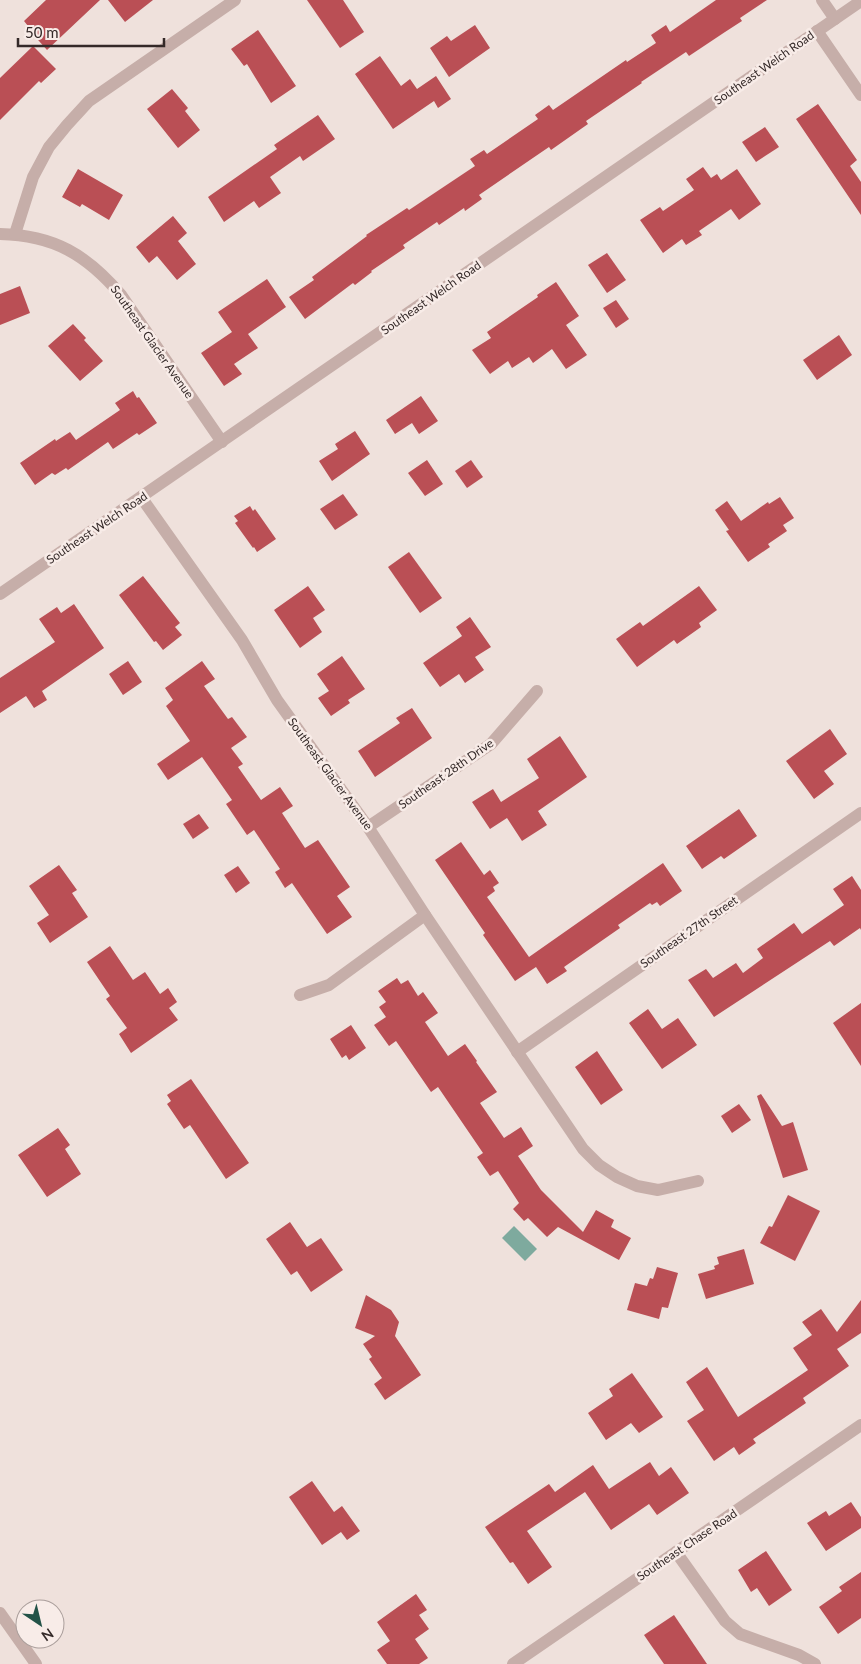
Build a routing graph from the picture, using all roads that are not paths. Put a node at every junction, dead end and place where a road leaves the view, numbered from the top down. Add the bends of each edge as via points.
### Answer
1 (235, 0) edge
2 (822, 0) edge
3 (861, 1) edge
4 (835, 19) junction
5 (817, 31) junction
6 (861, 95) edge
7 (0, 234) edge
8 (15, 234) junction
9 (222, 442) junction
10 (141, 497) junction
11 (0, 594) edge
12 (537, 691) dead end
13 (861, 813) edge
14 (368, 827) junction
15 (425, 915) junction
16 (300, 995) dead end
17 (517, 1052) junction
18 (698, 1181) dead end
19 (861, 1425) edge
20 (676, 1552) junction
21 (0, 1613) edge
22 (36, 1664) edge
23 (513, 1664) edge
24 (815, 1664) edge

1 - 8 street via 89,102 72,119 49,147 33,177
2 - 4 street
3 - 4 street, Southeast Welch Road
4 - 5 street, Southeast Welch Road
5 - 6 street
5 - 9 street, Southeast Welch Road
7 - 8 street, Southeast Glacier Avenue
8 - 9 street, Southeast Glacier Avenue via 44,240 76,254 105,276
9 - 10 street, Southeast Welch Road
10 - 11 street, Southeast Welch Road
10 - 14 street, Southeast Glacier Avenue via 242,640 277,700
12 - 14 street, Southeast 28th Drive via 491,744
13 - 17 street, Southeast 27th Street
14 - 15 street, Southeast Glacier Avenue
15 - 16 street via 329,985
15 - 17 street, Southeast Glacier Avenue
17 - 18 street, Southeast Glacier Avenue via 583,1149 617,1177 637,1186 658,1190
19 - 20 street, Southeast Chase Road
20 - 23 street, Southeast Chase Road
20 - 24 street via 725,1622 740,1634 799,1654
21 - 22 street

